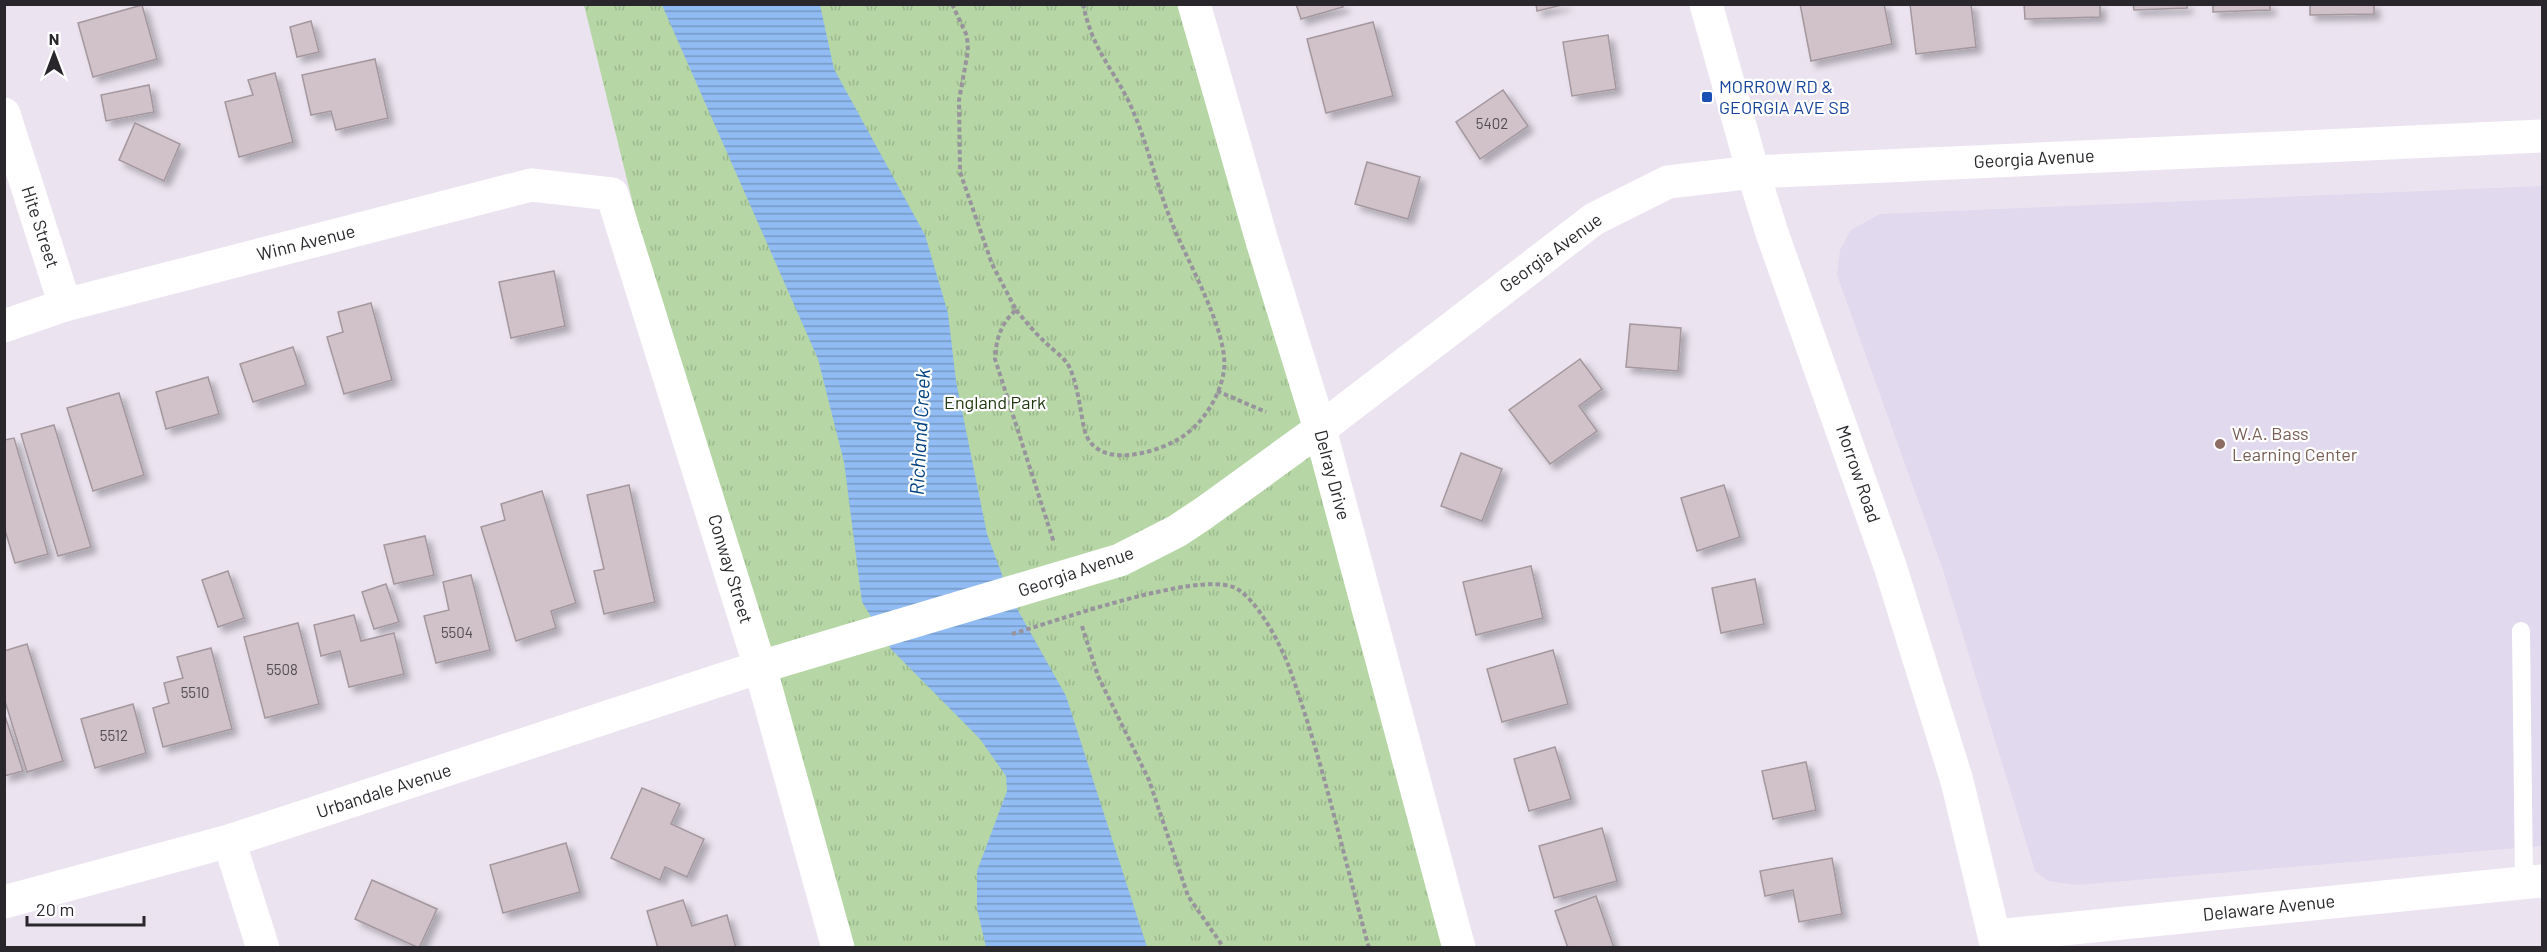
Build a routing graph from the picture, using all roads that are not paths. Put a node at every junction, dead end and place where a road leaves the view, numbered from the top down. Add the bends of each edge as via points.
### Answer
1 (1194, 4) edge
2 (1706, 4) edge
3 (4, 114) edge
4 (2542, 136) edge
5 (1753, 172) junction
6 (612, 194) joint
7 (65, 305) junction
8 (4, 326) edge
9 (1320, 429) junction
10 (2521, 631) dead end
11 (760, 667) junction
12 (229, 842) junction
13 (2533, 882) edge
14 (4, 902) edge
15 (1996, 942) edge
16 (263, 948) edge
17 (838, 948) edge
18 (1459, 948) edge

1 - 9 street, Delray Drive
2 - 5 street, Morrow Road
3 - 7 street, Hite Street
4 - 5 street, Georgia Avenue
5 - 9 street, Georgia Avenue via 1668,182 1594,219
5 - 15 street, Morrow Road via 1894,578 1958,781
6 - 7 street, Winn Avenue via 531,185
6 - 11 street, Conway Street
7 - 8 street, Winn Avenue
9 - 11 street, Georgia Avenue via 1177,531 1120,560
9 - 18 street, Delray Drive
10 - 13 lane
11 - 12 street, Urbandale Avenue
11 - 17 street, Conway Street
12 - 14 street, Urbandale Avenue
12 - 16 street
13 - 15 street, Delaware Avenue

